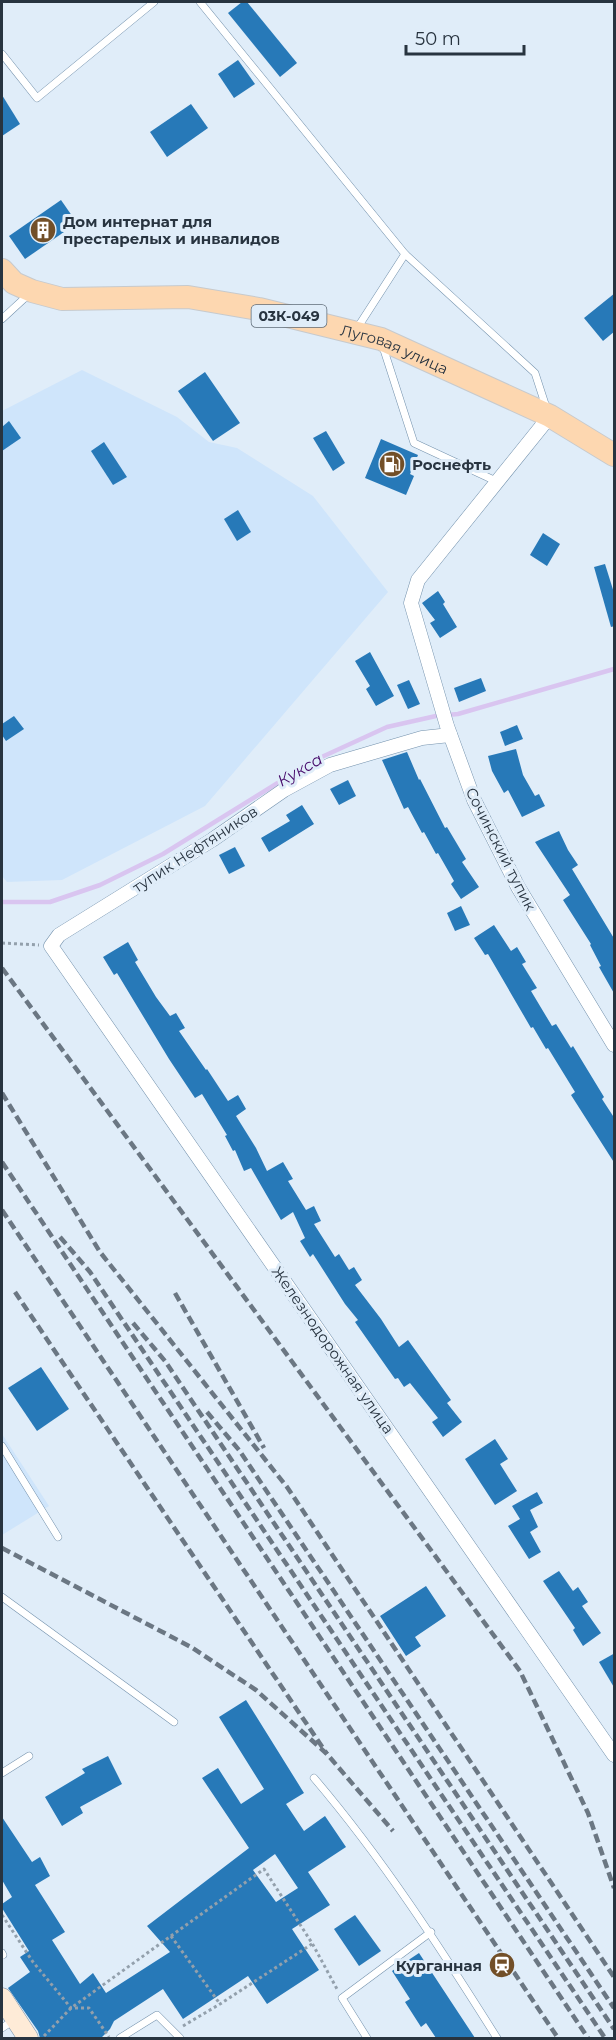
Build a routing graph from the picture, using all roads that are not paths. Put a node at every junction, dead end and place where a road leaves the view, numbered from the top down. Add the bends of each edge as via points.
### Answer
1 (154, 2) edge
2 (200, 2) edge
3 (2, 54) edge
4 (405, 254) junction
5 (16, 281) edge
6 (2, 320) edge
7 (355, 333) junction
8 (381, 339) junction
9 (550, 416) junction
10 (615, 455) edge
11 (498, 482) junction
12 (448, 730) junction
13 (51, 945) joint
14 (615, 1045) edge
15 (2, 1446) edge
16 (58, 1537) dead end
17 (2, 1598) edge
18 (174, 1722) dead end
19 (615, 1755) edge
20 (29, 1756) dead end
21 (2, 1773) edge
22 (314, 1778) dead end
23 (430, 1932) junction
24 (2, 1998) edge
25 (9, 2024) edge
26 (28, 2038) edge
27 (120, 2038) edge
28 (180, 2038) edge
29 (367, 2038) edge
30 (497, 2038) edge

1 - 3 lane via 37,98
2 - 4 lane
4 - 7 lane
4 - 9 lane via 535,373
5 - 6 lane
5 - 7 main road, Луговая улица / 03К-049 via 62,299 188,297 259,309
7 - 8 main road, Луговая улица / 03К-049
8 - 9 main road, Луговая улица / 03К-049
8 - 11 lane via 414,443
9 - 10 main road, Луговая улица / 03К-049
9 - 11 street
11 - 12 street, Сочинский тупик via 418,580 411,603
12 - 13 street, тупик Нефтяников via 330,765 284,790 212,840 59,935
12 - 14 street, Сочинский тупик via 474,800 518,887
13 - 19 street, Железнодорожная улица
15 - 16 lane
17 - 18 lane
20 - 21 lane
22 - 23 lane
23 - 29 lane via 342,1998
23 - 30 lane
24 - 25 street
25 - 26 street
27 - 28 lane via 157,2015

